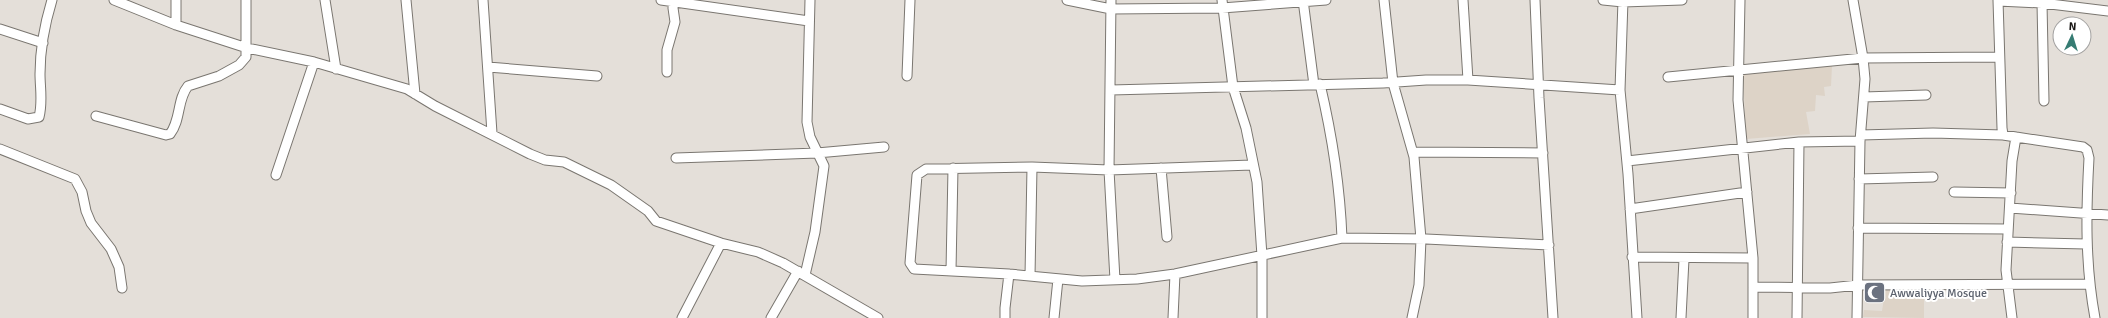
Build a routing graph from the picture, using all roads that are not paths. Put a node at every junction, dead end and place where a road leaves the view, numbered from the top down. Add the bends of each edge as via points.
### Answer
1 (52, 0) edge
2 (114, 0) edge
3 (176, 0) edge
4 (246, 0) edge
5 (325, 0) edge
6 (406, 0) edge
7 (483, 0) edge
8 (661, 0) edge
9 (810, 0) edge
10 (910, 0) edge
11 (1067, 0) edge
12 (1326, 0) edge
13 (1384, 0) edge
14 (1463, 0) edge
15 (1535, 0) edge
16 (1603, 0) edge
17 (1682, 0) edge
18 (1740, 0) edge
19 (1853, 0) edge
20 (1998, 0) edge
21 (674, 1) junction
22 (1303, 1) edge
23 (1623, 1) edge
24 (2042, 2) edge
25 (1222, 4) edge
26 (1111, 5) edge
27 (2108, 10) edge
28 (810, 21) junction
29 (176, 25) junction
30 (0, 29) edge
31 (43, 43) junction
32 (247, 48) junction
33 (1999, 57) junction
34 (1863, 58) junction
35 (314, 62) junction
36 (488, 67) junction
37 (336, 69) junction
38 (1738, 71) junction
39 (667, 72) dead end
40 (597, 76) dead end
41 (907, 76) dead end
42 (1668, 77) dead end
43 (1468, 80) junction
44 (1393, 83) junction
45 (1317, 85) junction
46 (1538, 85) junction
47 (1233, 87) junction
48 (1111, 90) junction
49 (1620, 90) junction
50 (415, 94) junction
51 (1926, 95) dead end
52 (1864, 97) junction
53 (2044, 101) dead end
54 (0, 109) edge
55 (96, 116) dead end
56 (492, 133) junction
57 (2003, 135) junction
58 (2016, 137) junction
59 (1861, 138) junction
60 (1799, 142) junction
61 (884, 147) dead end
62 (1742, 147) junction
63 (0, 149) edge
64 (1413, 152) junction
65 (817, 153) junction
66 (1543, 153) junction
67 (676, 158) dead end
68 (1627, 161) junction
69 (1252, 165) junction
70 (1032, 167) junction
71 (953, 168) junction
72 (1161, 168) junction
73 (1109, 170) junction
74 (276, 175) dead end
75 (1933, 177) dead end
76 (1859, 179) junction
77 (1747, 192) junction
78 (1954, 192) dead end
79 (2011, 193) junction
80 (1630, 208) junction
81 (2010, 208) junction
82 (2086, 212) junction
83 (2108, 215) edge
84 (1858, 228) junction
85 (2008, 229) junction
86 (1167, 237) dead end
87 (1342, 238) junction
88 (1421, 239) junction
89 (2008, 242) junction
90 (721, 243) junction
91 (2086, 244) junction
92 (1549, 245) junction
93 (1262, 256) junction
94 (1632, 257) junction
95 (1753, 258) junction
96 (1684, 259) junction
97 (951, 271) junction
98 (801, 273) junction
99 (1009, 274) junction
100 (1175, 274) junction
101 (1030, 276) junction
102 (1058, 279) junction
103 (1115, 280) junction
104 (2089, 284) junction
105 (1858, 285) junction
106 (2006, 285) junction
107 (1753, 287) junction
108 (122, 288) dead end
109 (1797, 288) junction
110 (682, 318) edge
111 (771, 318) edge
112 (878, 318) edge
113 (1006, 318) edge
114 (1054, 318) edge
115 (1173, 318) edge
116 (1262, 318) edge
117 (1412, 318) edge
118 (1553, 318) edge
119 (1637, 318) edge
120 (1681, 318) edge
121 (1753, 318) edge
122 (1797, 318) edge
123 (1857, 318) edge
124 (2012, 318) edge
125 (2095, 318) edge

1 - 31 street
2 - 29 street
3 - 29 street
4 - 32 street
5 - 37 street
6 - 50 street
7 - 36 street
8 - 21 street
9 - 28 street
10 - 41 street
11 - 26 street
12 - 22 street
13 - 44 street
14 - 43 street
15 - 46 street
16 - 23 street
17 - 23 street
18 - 38 street
19 - 34 street
20 - 24 street
20 - 33 street
21 - 28 street
21 - 39 street via 675,22 667,50
22 - 25 street
22 - 45 street
23 - 49 street
24 - 27 street
24 - 53 street
25 - 26 street
25 - 47 street
26 - 48 street
28 - 65 street via 807,122
29 - 32 street
30 - 31 street
31 - 54 street via 39,117 28,119
32 - 35 street
32 - 55 street via 246,57 239,65 218,76 188,86 170,134
33 - 34 street
33 - 57 street
34 - 38 street
34 - 52 street
35 - 37 street
35 - 74 street
36 - 40 street
36 - 56 street
37 - 50 street via 407,89
38 - 42 street
38 - 62 street
43 - 44 street
43 - 46 street
44 - 45 street
44 - 64 street
45 - 47 street
45 - 87 street via 1327,113 1341,202
46 - 49 street
46 - 66 street
47 - 48 street
47 - 69 street via 1246,128
48 - 73 street
49 - 68 street
50 - 56 street
51 - 52 street
52 - 59 street
56 - 90 street via 530,154 545,160 564,162 611,185 648,212 656,221
57 - 58 street
57 - 59 street via 1933,133
58 - 79 street
58 - 82 street via 2075,145 2087,150 2089,158
59 - 60 street
59 - 76 street
60 - 62 street
60 - 109 street
61 - 65 street
62 - 68 street
62 - 77 street
63 - 108 street via 74,179 82,192 91,223 111,249 119,267
64 - 66 street
64 - 88 street
65 - 67 street
65 - 98 street via 824,166 824,178 815,232
66 - 92 street
68 - 80 street
69 - 72 street
69 - 93 street via 1257,182
70 - 71 street
70 - 73 street
70 - 101 street
71 - 97 street
71 - 97 street via 926,169 917,175 910,263 914,269
72 - 73 street
72 - 86 street
73 - 103 street
75 - 76 street
76 - 84 street
77 - 80 street
77 - 95 street
78 - 79 street
79 - 81 street
80 - 94 street
81 - 82 street
81 - 85 street
82 - 83 street
82 - 91 street
84 - 85 street
84 - 105 street
85 - 89 street
87 - 88 street
87 - 93 street via 1319,241
88 - 92 street
88 - 117 street via 1419,285
89 - 91 street
89 - 106 street
90 - 98 street via 758,252
90 - 110 street
91 - 104 street
92 - 118 street
93 - 100 street
93 - 116 street
94 - 96 street
94 - 119 street
95 - 96 street
95 - 107 street
96 - 120 street
97 - 99 street
98 - 111 street
98 - 112 street
99 - 101 street
99 - 113 street
100 - 103 street
100 - 115 street
101 - 102 street
102 - 103 street
102 - 114 street
104 - 106 street
104 - 125 street
105 - 106 street
105 - 109 street
105 - 123 street
106 - 124 street
107 - 109 street
107 - 121 street
109 - 122 street

